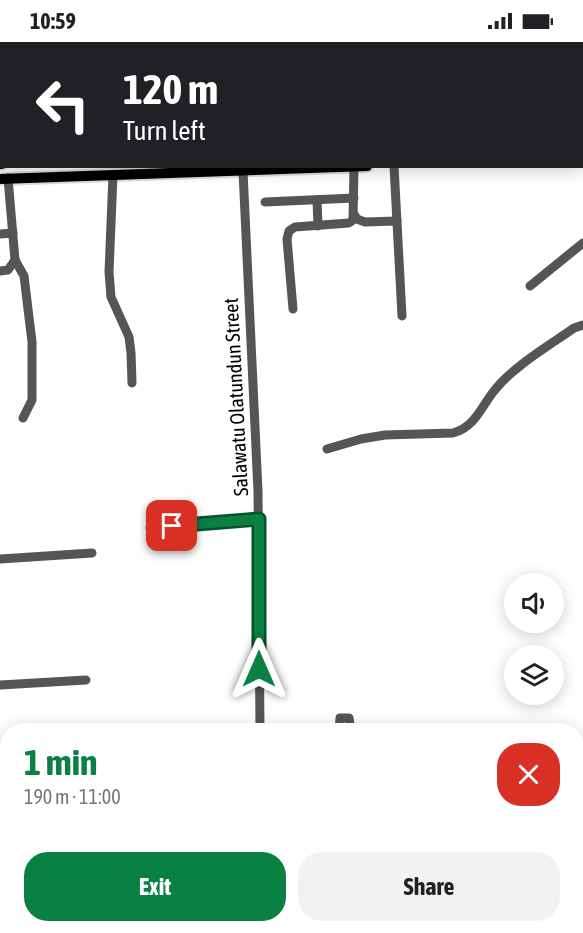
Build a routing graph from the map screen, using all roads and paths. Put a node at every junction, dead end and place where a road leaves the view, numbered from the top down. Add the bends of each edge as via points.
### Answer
1 (326, 168) edge
2 (354, 168) edge
3 (394, 168) edge
4 (243, 171) junction
5 (40, 172) edge
6 (113, 175) junction
7 (4, 178) edge
8 (354, 198) junction
9 (317, 200) junction
10 (264, 202) dead end
11 (354, 214) junction
12 (397, 221) junction
13 (318, 226) junction
14 (13, 233) junction
15 (0, 234) edge
16 (583, 243) edge
17 (15, 260) junction
18 (0, 271) edge
19 (530, 286) dead end
20 (293, 309) dead end
21 (402, 316) dead end
22 (583, 325) edge
23 (132, 382) dead end
24 (23, 418) dead end
25 (327, 449) dead end
26 (259, 519) junction
27 (150, 528) dead end
28 (93, 553) dead end
29 (0, 559) edge
30 (86, 680) dead end
31 (0, 684) edge
32 (260, 723) edge
33 (340, 723) edge
34 (350, 723) edge

1 - 4 main road
2 - 8 street
3 - 12 street
4 - 6 main road
4 - 26 street, Salawatu Olatundun Street
5 - 6 main road
5 - 7 main road
6 - 23 street via 111,297 129,337
7 - 14 street
8 - 9 street
8 - 11 street
9 - 10 street
9 - 13 street
11 - 12 street via 365,222
11 - 13 street via 349,223
12 - 21 street
13 - 20 street via 289,231
14 - 15 street
14 - 17 street
16 - 19 street
17 - 18 street via 8,270
17 - 24 street via 24,276 32,342 32,400
22 - 25 street via 522,365 497,387 471,425 462,431 385,435
26 - 27 street
26 - 32 street, Salawatu Olatundun Street
28 - 29 street
30 - 31 street
33 - 34 street via 340,718 349,718

